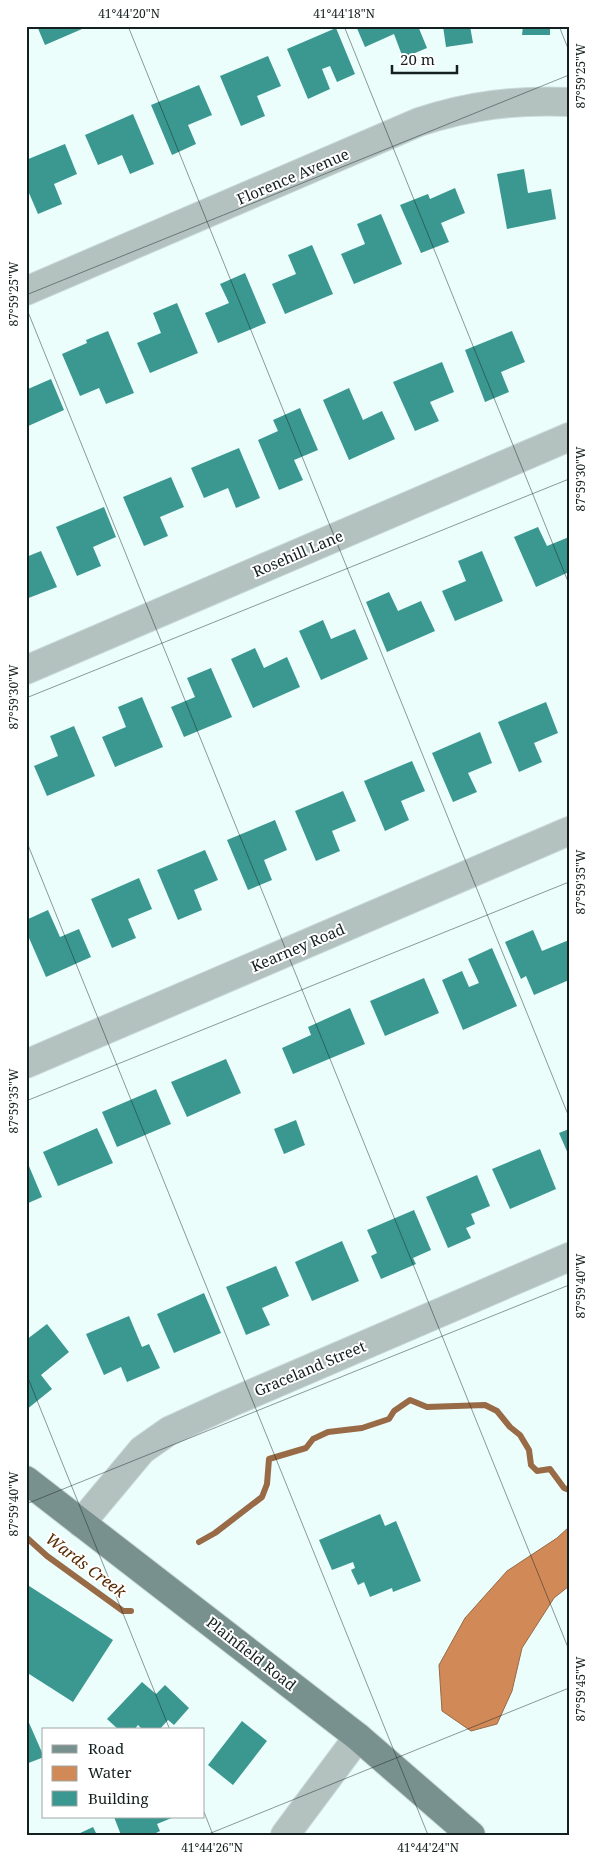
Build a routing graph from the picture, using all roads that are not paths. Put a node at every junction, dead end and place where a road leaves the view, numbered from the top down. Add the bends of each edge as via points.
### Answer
1 (569, 102) edge
2 (26, 291) edge
3 (569, 437) edge
4 (26, 670) edge
5 (569, 831) edge
6 (26, 1064) edge
7 (569, 1257) edge
8 (26, 1480) edge
9 (81, 1523) junction
10 (358, 1737) junction
11 (285, 1835) edge
12 (471, 1835) edge

1 - 2 street, Florence Avenue via 507,102 419,122
3 - 4 street, Rosehill Lane
5 - 6 street, Kearney Road
7 - 9 street, Graceland Street via 248,1395 170,1432 142,1450
8 - 9 main road, Plainfield Road
9 - 10 main road, Plainfield Road
10 - 11 street
10 - 12 main road, Plainfield Road

